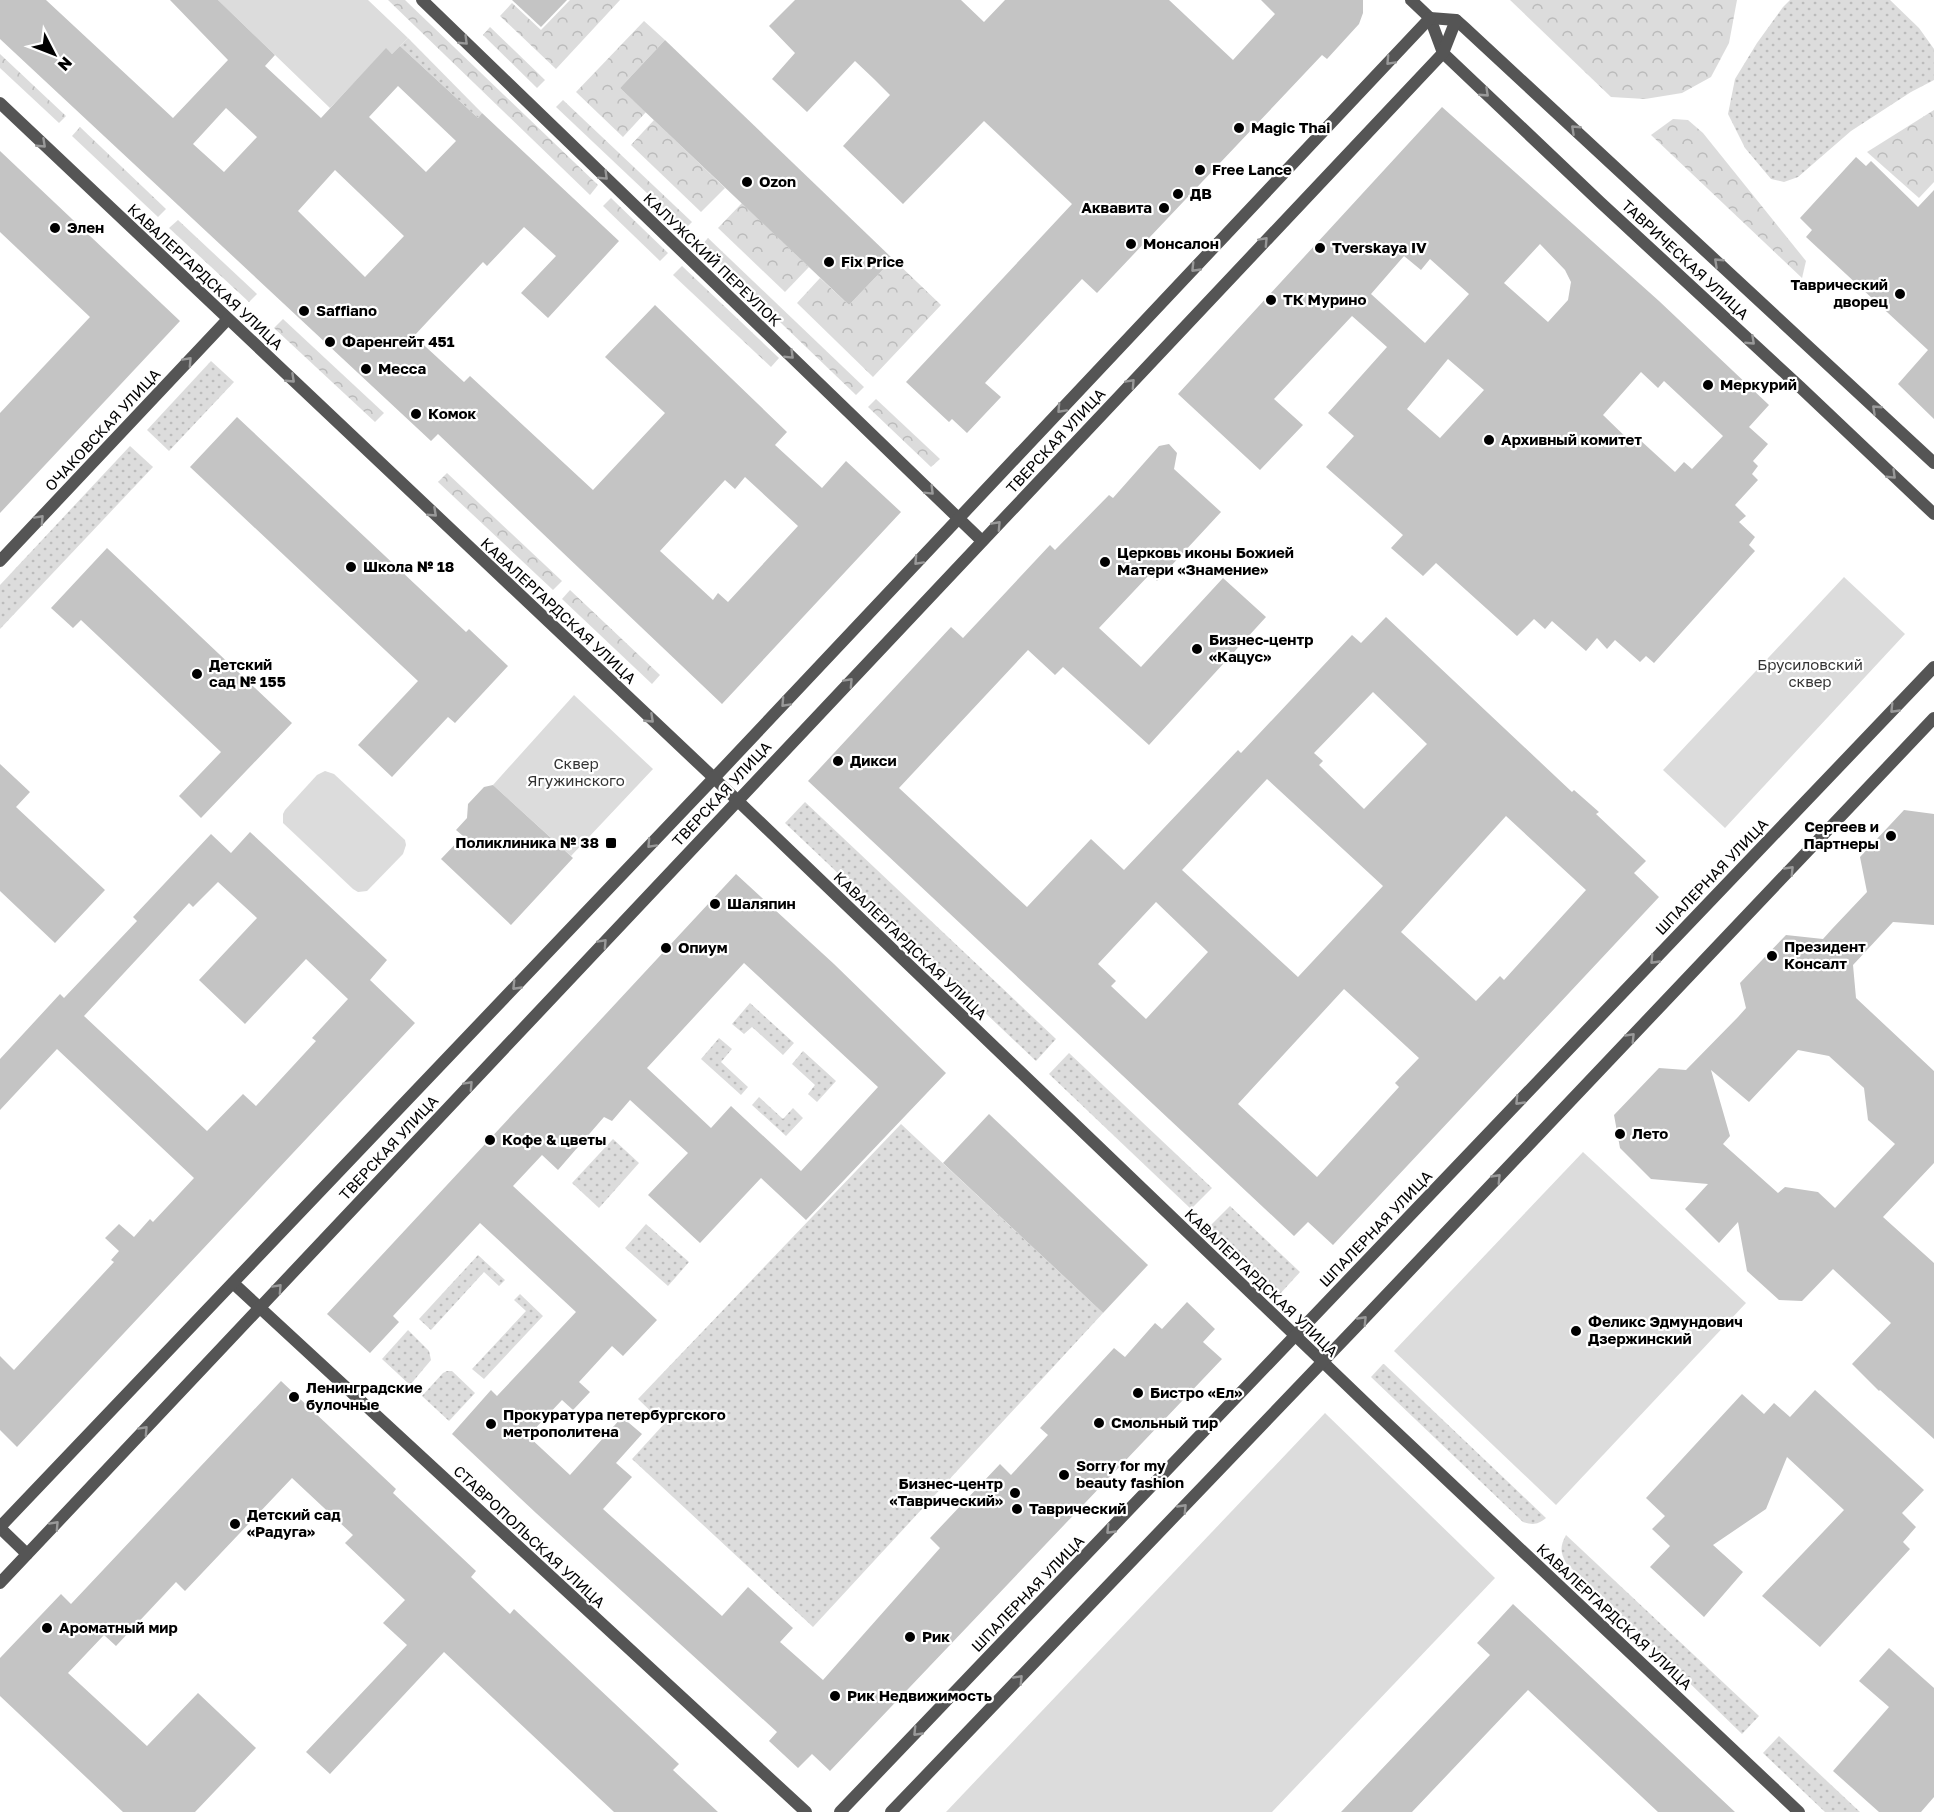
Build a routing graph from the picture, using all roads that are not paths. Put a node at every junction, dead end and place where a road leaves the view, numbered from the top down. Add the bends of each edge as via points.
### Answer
1 (422, 0) edge
2 (1411, 0) edge
3 (1430, 18) junction
4 (1456, 20) junction
5 (1443, 53) junction
6 (0, 103) edge
7 (228, 319) junction
8 (1934, 463) edge
9 (1934, 514) edge
10 (958, 518) junction
11 (982, 541) junction
12 (0, 561) edge
13 (1934, 667) edge
14 (1934, 718) edge
15 (714, 778) junction
16 (737, 801) junction
17 (233, 1283) junction
18 (259, 1308) junction
19 (1295, 1336) junction
20 (1322, 1362) junction
21 (0, 1528) edge
22 (27, 1554) junction
23 (0, 1583) edge
24 (806, 1812) edge
25 (840, 1812) edge
26 (891, 1812) edge
27 (1799, 1812) edge

1 -> 10 street, КАЛУЖСКИЙ ПЕРЕУЛОК
2 - 3 street, ТАВРИЧЕСКАЯ УЛИЦА
3 - 4 street
3 - 5 street, ТАВРИЧЕСКАЯ УЛИЦА
3 -> 10 street, ТВЕРСКАЯ УЛИЦА
4 - 5 street, ТВЕРСКАЯ УЛИЦА
8 -> 4 street, ТАВРИЧЕСКАЯ УЛИЦА
5 -> 9 street, ТАВРИЧЕСКАЯ УЛИЦА
11 -> 5 street, ТВЕРСКАЯ УЛИЦА
6 -> 7 street, КАВАЛЕРГАРДСКАЯ УЛИЦА
12 -> 7 street, ОЧАКОВСКАЯ УЛИЦА
7 -> 15 street, КАВАЛЕРГАРДСКАЯ УЛИЦА
10 - 11 street, КАЛУЖСКИЙ ПЕРЕУЛОК
10 -> 15 street, ТВЕРСКАЯ УЛИЦА
16 -> 11 street, ТВЕРСКАЯ УЛИЦА
13 -> 19 street, ШПАЛЕРНАЯ УЛИЦА
20 -> 14 street
15 - 16 street, КАВАЛЕРГАРДСКАЯ УЛИЦА
15 -> 17 street, ТВЕРСКАЯ УЛИЦА
18 -> 16 street, ТВЕРСКАЯ УЛИЦА
16 - 19 street, КАВАЛЕРГАРДСКАЯ УЛИЦА
17 - 18 street, СТАВРОПОЛЬСКАЯ УЛИЦА
17 - 21 street, ТВЕРСКАЯ УЛИЦА
22 -> 18 street, ТВЕРСКАЯ УЛИЦА
18 - 24 street, СТАВРОПОЛЬСКАЯ УЛИЦА
19 - 20 street, КАВАЛЕРГАРДСКАЯ УЛИЦА
19 -> 25 street, ШПАЛЕРНАЯ УЛИЦА
26 -> 20 street
20 - 27 street, КАВАЛЕРГАРДСКАЯ УЛИЦА
21 - 22 street
22 - 23 street, ТВЕРСКАЯ УЛИЦА

